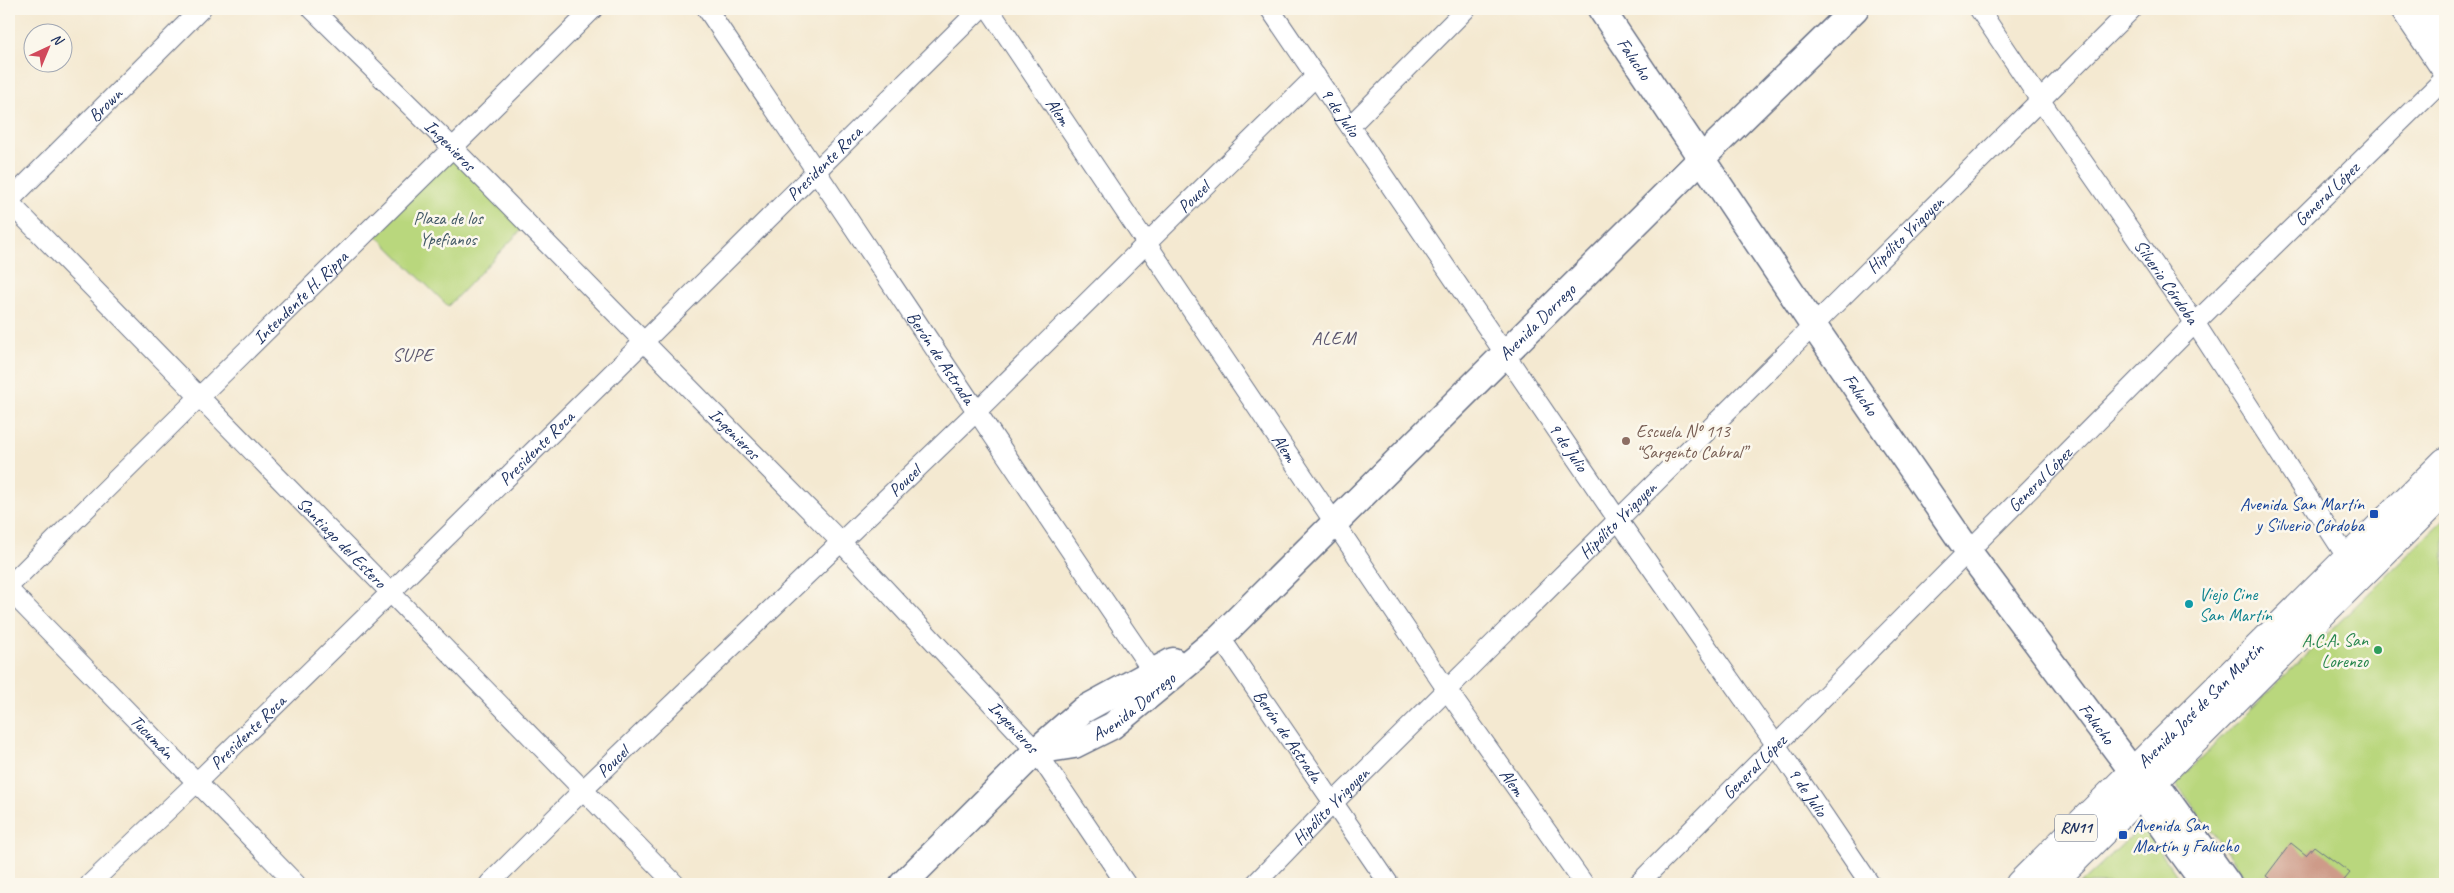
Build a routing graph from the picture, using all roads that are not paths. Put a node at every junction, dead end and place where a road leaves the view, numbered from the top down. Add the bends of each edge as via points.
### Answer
1 (201, 9) edge
2 (312, 9) edge
3 (593, 9) edge
4 (707, 9) edge
5 (980, 9) edge
6 (989, 9) edge
7 (1270, 9) edge
8 (1466, 9) edge
9 (1602, 9) edge
10 (1855, 9) edge
11 (1979, 9) edge
12 (2132, 9) edge
13 (2405, 9) edge
14 (2431, 9) edge
15 (2445, 30) edge
16 (2445, 68) edge
17 (1316, 76) junction
18 (2445, 78) edge
19 (2040, 100) junction
20 (1350, 126) junction
21 (454, 148) junction
22 (1702, 158) junction
23 (817, 172) junction
24 (9, 201) edge
25 (1147, 243) junction
26 (2195, 323) junction
27 (1813, 326) junction
28 (642, 343) junction
29 (1505, 353) junction
30 (198, 396) junction
31 (976, 412) junction
32 (2445, 462) edge
33 (2445, 491) edge
34 (1618, 520) junction
35 (1336, 521) junction
36 (840, 541) junction
37 (1969, 552) junction
38 (2348, 559) junction
39 (9, 586) edge
40 (9, 590) edge
41 (390, 593) junction
42 (1220, 636) junction
43 (1153, 672) junction
44 (1447, 690) junction
45 (1133, 709) junction
46 (1776, 745) junction
47 (1036, 751) junction
48 (196, 783) junction
49 (2142, 783) junction
50 (583, 790) junction
51 (1332, 804) junction
52 (90, 884) edge
53 (296, 884) edge
54 (489, 884) edge
55 (675, 884) edge
56 (903, 884) edge
57 (1126, 884) edge
58 (1255, 884) edge
59 (1389, 884) edge
60 (1584, 884) edge
61 (1638, 884) edge
62 (1870, 884) edge
63 (2020, 884) edge
64 (2050, 884) edge
65 (2205, 884) edge
66 (2228, 884) edge

1 - 24 street, Brown
2 - 21 street, Ingenieros
3 - 21 street, Intendente H. Rippa
4 - 23 street, Berón de Astrada
5 - 23 street, Presidente Roca
6 - 25 street, Alem
7 - 17 street, 9 de Julio
8 - 20 street
9 - 22 main road, Falucho
10 - 22 main road, Avenida Dorrego
11 - 19 street, Silverio Córdoba
12 - 19 street, Hipólito Yrigoyen
13 - 16 main road
14 - 15 main road
17 - 20 street, 9 de Julio
17 - 25 street, Poucel
18 - 26 street, General López
19 - 26 street, Silverio Córdoba
19 - 27 street, Hipólito Yrigoyen
20 - 29 street, 9 de Julio
21 - 28 street, Ingenieros
21 - 30 street, Intendente H. Rippa
22 - 27 main road, Falucho
22 - 29 main road, Avenida Dorrego
23 - 28 street, Presidente Roca
23 - 31 street, Berón de Astrada
24 - 30 street, Santiago del Estero
25 - 31 street, Poucel
25 - 35 street, Alem
26 - 37 street, General López
26 - 38 street, Silverio Córdoba
27 - 34 street, Hipólito Yrigoyen
27 - 37 main road, Falucho
28 - 36 street, Ingenieros
28 - 41 street, Presidente Roca
29 - 34 street, 9 de Julio
29 - 35 main road, Avenida Dorrego
30 - 39 street, Intendente H. Rippa
30 - 41 street, Santiago del Estero
31 - 36 street, Poucel
31 - 43 street, Berón de Astrada
32 - 38 main road, Avenida José de San Martín / RN11
33 - 49 main road, Avenida José de San Martín / RN11
34 - 44 street, Hipólito Yrigoyen
34 - 46 street, 9 de Julio
35 - 42 main road, Avenida Dorrego
35 - 44 street, Alem
36 - 47 street, Ingenieros
36 - 50 street, Poucel
37 - 46 street, General López
37 - 49 main road, Falucho
38 - 49 main road, Avenida José de San Martín / RN11
40 - 48 street, Tucumán
41 - 48 street, Presidente Roca
41 - 50 street, Santiago del Estero
42 - 43 main road, Avenida Dorrego
42 - 45 main road, Avenida Dorrego
42 - 51 street, Berón de Astrada
43 - 45 street
43 - 47 main road, Avenida Dorrego via 1083,710
44 - 51 street, Hipólito Yrigoyen
44 - 60 street, Alem
45 - 47 main road, Avenida Dorrego via 1112,726 1074,745
46 - 61 street, General López
46 - 62 street, 9 de Julio
47 - 56 main road, Avenida Dorrego
47 - 57 street, Ingenieros
48 - 52 street, Presidente Roca
48 - 53 street, Tucumán
49 - 63 main road, Avenida José de San Martín / RN11
49 - 64 main road, Avenida José de San Martín / RN11
49 - 65 main road, Falucho
49 - 66 main road, Falucho
50 - 54 street, Poucel
50 - 55 street, Santiago del Estero
51 - 58 street, Hipólito Yrigoyen
51 - 59 street, Berón de Astrada

